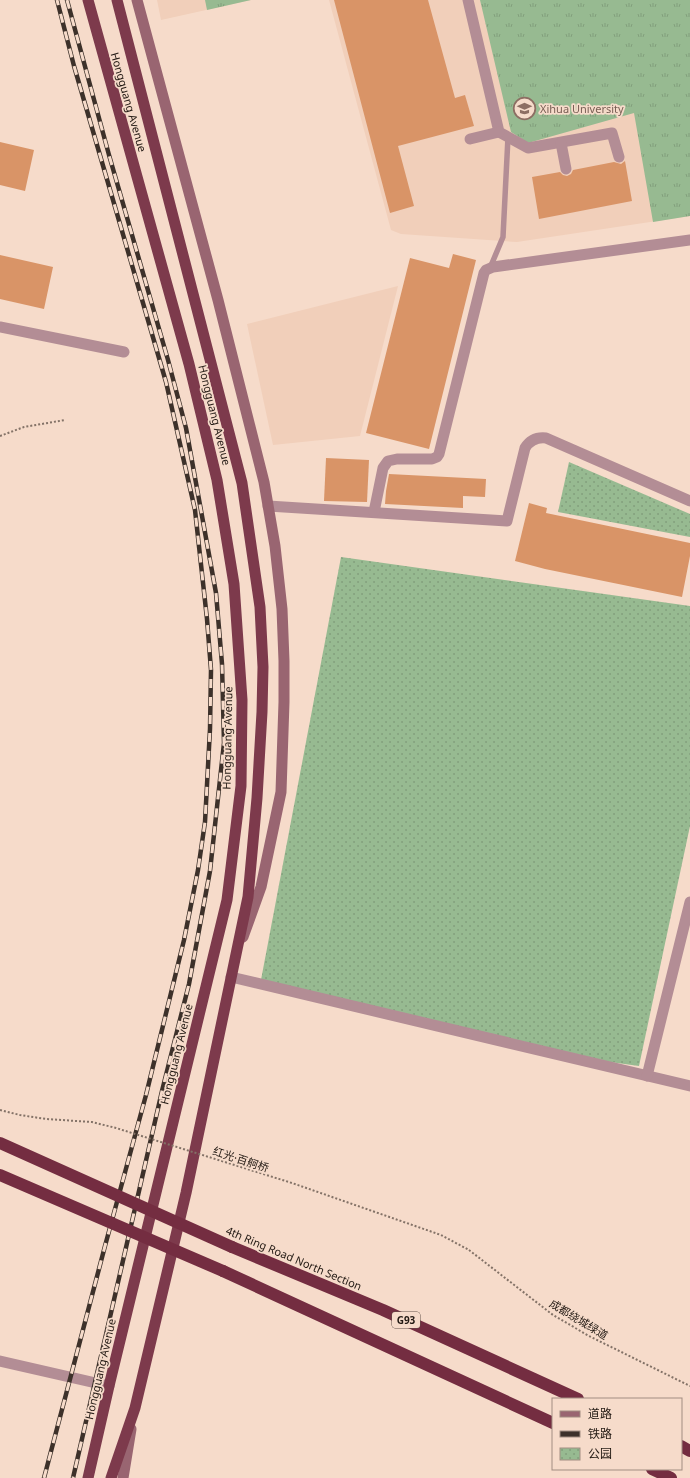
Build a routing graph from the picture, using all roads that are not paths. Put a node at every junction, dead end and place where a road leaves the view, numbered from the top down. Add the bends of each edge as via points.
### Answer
1 (88, 0) edge
2 (117, 0) edge
3 (137, 0) edge
4 (468, 0) edge
5 (504, 134) junction
6 (470, 139) dead end
7 (561, 143) junction
8 (619, 157) dead end
9 (566, 169) dead end
10 (690, 240) edge
11 (490, 268) junction
12 (0, 327) edge
13 (124, 352) dead end
14 (690, 501) edge
15 (268, 506) junction
16 (374, 512) junction
17 (690, 902) edge
18 (234, 964) junction
19 (231, 977) junction
20 (647, 1076) junction
21 (690, 1086) edge
22 (0, 1143) edge
23 (0, 1175) edge
24 (0, 1361) edge
25 (109, 1386) junction
26 (576, 1398) edge
27 (135, 1408) junction
28 (552, 1424) edge
29 (654, 1470) edge
30 (88, 1478) edge
31 (111, 1478) edge
32 (123, 1478) edge
33 (671, 1478) edge

1 - 25 highway, Hongguang Avenue via 189,364 217,480 234,584 242,700 241,786 227,900
2 - 18 highway, Hongguang Avenue via 242,483 260,608 263,667 257,798 248,897
3 - 15 main road via 218,300
4 - 5 street
5 - 6 street
5 - 7 street via 528,148
5 - 11 lane via 503,237
7 - 8 street via 612,133
7 - 9 street
10 - 11 street
11 - 16 street via 484,273 439,454 432,459 388,461 383,468
12 - 13 street
14 - 16 street via 542,438 532,441 525,448 507,521
15 - 16 street
15 - 18 main road via 282,609 284,661 281,792 261,887
17 - 20 street
18 - 19 highway, Hongguang Avenue
19 - 20 street
19 - 27 highway, Hongguang Avenue via 186,1193
20 - 21 street
22 - 26 highway, 4th Ring Road North Section / G93, bridge via 232,1247 383,1310
23 - 28 highway, bridge via 223,1271
24 - 25 street
25 - 30 highway, Hongguang Avenue
27 - 31 highway, Hongguang Avenue
27 - 32 main road
29 - 33 highway

